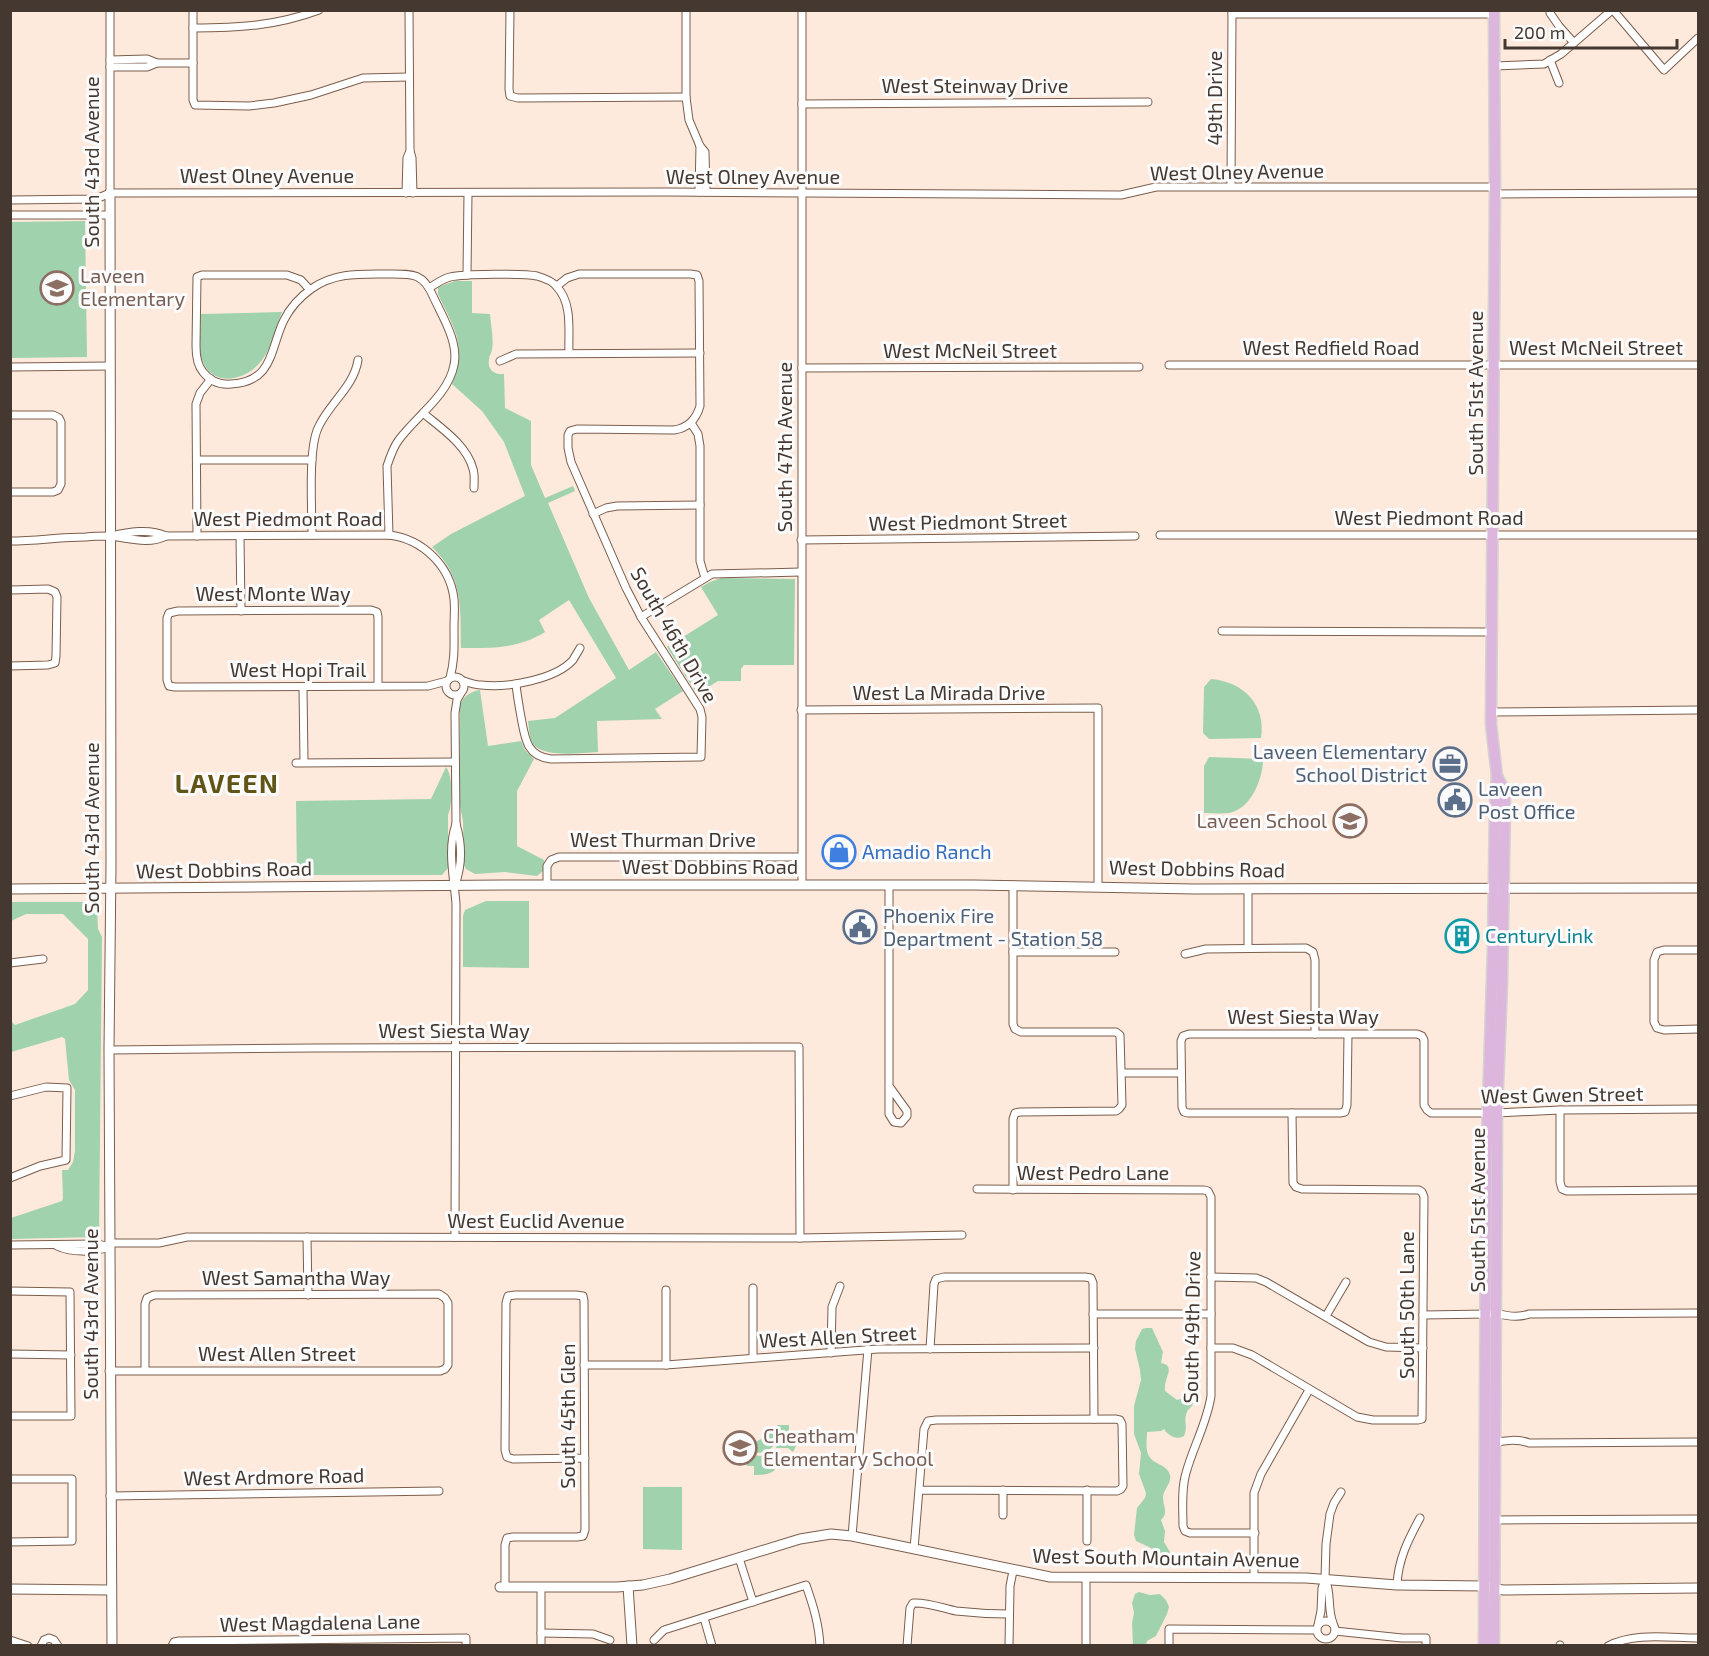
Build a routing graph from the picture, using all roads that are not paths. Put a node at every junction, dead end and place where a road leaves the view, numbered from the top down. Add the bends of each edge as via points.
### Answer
1 (110, 10) edge
2 (193, 10) edge
3 (319, 10) edge
4 (409, 10) edge
5 (510, 10) edge
6 (686, 10) edge
7 (802, 10) edge
8 (1550, 10) edge
9 (1612, 10) edge
10 (1232, 12) edge
11 (1494, 12) edge
12 (193, 28) junction
13 (1698, 38) edge
14 (1574, 43) junction
15 (1550, 60) junction
16 (110, 63) junction
17 (193, 63) junction
18 (1495, 66) junction
19 (410, 77) junction
20 (1558, 83) dead end
21 (686, 97) junction
22 (1148, 102) dead end
23 (802, 104) junction
24 (1231, 186) junction
25 (1495, 191) junction
26 (703, 192) junction
27 (110, 193) junction
28 (410, 193) junction
29 (468, 193) junction
30 (801, 193) junction
31 (1698, 193) edge
32 (10, 200) edge
33 (10, 215) edge
34 (109, 215) junction
35 (467, 275) junction
36 (557, 286) junction
37 (429, 288) junction
38 (310, 290) junction
39 (700, 352) junction
40 (568, 353) junction
41 (358, 360) dead end
42 (500, 361) dead end
43 (1168, 364) dead end
44 (1494, 364) junction
45 (1698, 364) edge
46 (110, 366) junction
47 (10, 367) edge
48 (1139, 367) dead end
49 (802, 368) junction
50 (211, 379) junction
51 (423, 413) junction
52 (10, 415) edge
53 (691, 423) junction
54 (196, 460) junction
55 (312, 460) junction
56 (474, 488) dead end
57 (10, 492) edge
58 (700, 505) junction
59 (593, 514) junction
60 (312, 535) junction
61 (388, 535) junction
62 (1160, 535) dead end
63 (1493, 535) junction
64 (1698, 535) edge
65 (111, 536) junction
66 (196, 536) junction
67 (240, 536) junction
68 (1135, 536) dead end
69 (801, 540) junction
70 (10, 541) edge
71 (801, 572) junction
72 (705, 578) junction
73 (10, 590) edge
74 (241, 611) junction
75 (641, 617) junction
76 (1222, 631) dead end
77 (1492, 632) junction
78 (580, 648) dead end
79 (454, 662) junction
80 (10, 666) edge
81 (449, 679) junction
82 (462, 680) junction
83 (516, 684) junction
84 (481, 685) junction
85 (169, 686) joint
86 (378, 686) junction
87 (428, 686) junction
88 (303, 687) junction
89 (448, 692) junction
90 (462, 693) junction
91 (801, 710) junction
92 (1698, 710) edge
93 (1491, 711) junction
94 (455, 712) junction
95 (455, 762) junction
96 (801, 857) junction
97 (455, 885) junction
98 (547, 885) junction
99 (802, 885) junction
100 (890, 885) junction
101 (1013, 885) junction
102 (1098, 886) junction
103 (1500, 888) junction
104 (1698, 888) edge
105 (1248, 889) junction
106 (10, 890) edge
107 (110, 890) junction
108 (1248, 948) junction
109 (1698, 950) edge
110 (1013, 952) junction
111 (1115, 952) dead end
112 (1185, 954) dead end
113 (43, 959) dead end
114 (10, 963) edge
115 (1492, 991) junction
116 (1698, 1029) edge
117 (1315, 1034) junction
118 (1348, 1034) junction
119 (1501, 1041) junction
120 (456, 1048) junction
121 (109, 1050) junction
122 (1122, 1073) junction
123 (1181, 1073) junction
124 (889, 1086) junction
125 (10, 1096) edge
126 (1698, 1109) edge
127 (1427, 1110) joint
128 (1560, 1110) junction
129 (1292, 1113) junction
130 (1492, 1113) junction
131 (10, 1178) edge
132 (977, 1190) dead end
133 (1013, 1190) junction
134 (1698, 1190) edge
135 (1208, 1191) joint
136 (962, 1235) dead end
137 (307, 1237) junction
138 (455, 1237) junction
139 (800, 1238) junction
140 (10, 1245) edge
141 (109, 1245) junction
142 (1211, 1277) junction
143 (1346, 1282) dead end
144 (840, 1286) dead end
145 (753, 1288) dead end
146 (666, 1290) dead end
147 (10, 1291) edge
148 (308, 1294) junction
149 (1698, 1313) edge
150 (1093, 1314) junction
151 (1211, 1314) junction
152 (1490, 1314) junction
153 (1423, 1315) junction
154 (1326, 1317) junction
155 (930, 1348) junction
156 (1094, 1348) junction
157 (1211, 1348) junction
158 (1423, 1348) junction
159 (868, 1349) junction
160 (831, 1353) junction
161 (10, 1354) edge
162 (71, 1354) junction
163 (753, 1358) junction
164 (584, 1365) junction
165 (666, 1365) junction
166 (445, 1369) joint
167 (109, 1371) junction
168 (146, 1371) junction
169 (1310, 1390) junction
170 (10, 1416) edge
171 (1094, 1419) junction
172 (1698, 1442) edge
173 (1490, 1444) junction
174 (585, 1458) junction
175 (10, 1479) edge
176 (919, 1490) junction
177 (1087, 1490) junction
178 (439, 1491) dead end
179 (1003, 1491) junction
180 (1341, 1492) dead end
181 (110, 1496) junction
182 (1003, 1515) dead end
183 (1420, 1518) dead end
184 (1698, 1519) edge
185 (1494, 1520) junction
186 (1255, 1533) junction
187 (852, 1536) junction
188 (1087, 1541) dead end
189 (10, 1542) edge
190 (914, 1549) junction
191 (739, 1558) junction
192 (1013, 1571) junction
193 (1086, 1578) junction
194 (1254, 1578) junction
195 (1325, 1579) junction
196 (1397, 1585) junction
197 (628, 1586) junction
198 (502, 1587) joint
199 (541, 1587) junction
200 (1490, 1588) junction
201 (1698, 1588) edge
202 (10, 1589) edge
203 (110, 1590) junction
204 (753, 1602) junction
205 (1010, 1614) junction
206 (704, 1618) junction
207 (1317, 1627) junction
208 (1334, 1628) junction
209 (541, 1633) junction
210 (1698, 1638) edge
211 (10, 1640) edge
212 (610, 1640) dead end
213 (654, 1640) dead end
214 (390, 1642) edge
215 (466, 1642) edge
216 (1426, 1642) edge
217 (173, 1644) edge
218 (28, 1646) edge
219 (41, 1646) edge
220 (58, 1646) edge
221 (112, 1646) edge
222 (541, 1646) edge
223 (632, 1646) edge
224 (712, 1646) edge
225 (820, 1646) edge
226 (907, 1646) edge
227 (1009, 1646) edge
228 (1086, 1646) edge
229 (1169, 1646) edge
230 (1484, 1646) edge
231 (1494, 1646) edge
232 (1608, 1646) edge

1 - 16 street, South 43rd Avenue
2 - 12 street
3 - 12 street via 262,26
4 - 19 street
5 - 21 street via 510,96
6 - 21 street
7 - 23 street, South 47th Avenue
8 - 14 street
9 - 13 street via 1664,70
9 - 14 street
10 - 11 street
10 - 24 street, 49th Drive
11 - 18 main road, South 51st Avenue
12 - 17 street
14 - 15 street
15 - 18 street via 1526,66
15 - 20 street
16 - 17 street via 147,59 157,63
16 - 27 street, South 43rd Avenue
17 - 19 street via 195,105 274,103 363,78
18 - 25 main road, South 51st Avenue
19 - 28 street
21 - 26 street via 689,120 705,152
22 - 23 street, West Steinway Drive
23 - 30 street, South 47th Avenue
24 - 25 street, West Olney Avenue
24 - 30 street, West Olney Avenue via 1156,187 1121,195
25 - 31 street, West Olney Avenue
25 - 44 main road, South 51st Avenue
26 - 29 street, West Olney Avenue
26 - 30 street, West Olney Avenue
27 - 28 street, West Olney Avenue
27 - 32 street, West Olney Avenue via 96,199
27 - 34 street, South 43rd Avenue
28 - 29 street, West Olney Avenue
29 - 35 street
30 - 49 street, South 47th Avenue
33 - 34 street
34 - 46 street, South 43rd Avenue
35 - 36 street via 530,274
35 - 37 street via 451,277
36 - 39 street via 579,274 697,275
36 - 40 street via 567,308
37 - 38 street via 411,274 349,274
37 - 51 street via 451,337 455,362 449,380
38 - 50 street via 289,312 269,361 256,376 233,384
38 - 50 street via 301,280 286,275 197,276 196,355
39 - 40 street
39 - 53 street via 700,406
40 - 42 street via 516,354
41 - 55 street via 351,380 318,427
43 - 44 street, West Redfield Road
44 - 45 street, West McNeil Street
44 - 63 main road, South 51st Avenue
46 - 47 street
46 - 65 street, South 43rd Avenue
48 - 49 street, West McNeil Street
49 - 69 street, South 47th Avenue
50 - 54 street via 196,404
51 - 56 street via 465,452 473,468
51 - 61 street via 398,441 387,466
52 - 57 street via 53,415 62,422 58,490
53 - 58 street via 700,446
53 - 59 street, South 46th Drive via 674,430 570,430 571,462
54 - 55 street
54 - 66 street
55 - 60 street
58 - 59 street via 617,506
58 - 72 street via 701,565
59 - 75 street, South 46th Drive
60 - 61 street, West Piedmont Road
60 - 67 street, West Piedmont Road
61 - 79 street, West Piedmont Road via 400,536 422,547 447,574 454,598
62 - 63 street, West Piedmont Road
63 - 64 street, West Piedmont Road
63 - 77 main road, South 51st Avenue
65 - 66 street, West Piedmont Road via 157,532 166,536
65 - 70 street, West Piedmont Road
65 - 107 street, South 43rd Avenue
66 - 67 street, West Piedmont Road
67 - 74 street
68 - 69 street, West Piedmont Street
69 - 71 street, South 47th Avenue
71 - 72 street via 720,573
71 - 91 street, South 47th Avenue
72 - 75 street
73 - 80 street via 48,589 55,591 57,597 55,663
74 - 85 street, West Monte Way via 169,613
74 - 86 street, West Monte Way via 377,612
75 - 83 street, South 46th Drive via 700,710 701,757 538,756 525,739
76 - 77 street
77 - 93 main road, South 51st Avenue
78 - 83 street, West Hopi Trail via 572,661 555,672
79 - 81 street
79 - 82 street
81 - 82 street, West Hopi Trail
81 - 87 street, West Hopi Trail
81 - 89 street
82 - 84 street, West Hopi Trail
82 - 90 street
83 - 84 street, West Hopi Trail
84 - 90 street, West Hopi Trail
85 - 88 street, West Hopi Trail
86 - 87 street, West Hopi Trail
86 - 88 street, West Hopi Trail
87 - 89 street, West Hopi Trail
88 - 95 street via 300,762
89 - 90 street, West Hopi Trail via 455,696
89 - 94 street
90 - 94 street
91 - 96 street, South 47th Avenue
91 - 102 street, West La Mirada Drive via 1098,708
92 - 93 street
93 - 103 main road, South 51st Avenue via 1497,776 1505,792
94 - 95 street
95 - 97 street
96 - 98 street, West Thurman Drive via 560,857 549,863
96 - 99 street, South 47th Avenue
97 - 98 street, West Dobbins Road
97 - 107 street, West Dobbins Road
97 - 120 street
98 - 99 street, West Dobbins Road
99 - 100 street, West Dobbins Road
100 - 101 street, West Dobbins Road
100 - 124 street
101 - 102 street, West Dobbins Road
101 - 110 street
102 - 105 street, West Dobbins Road
103 - 104 street, West Dobbins Road
103 - 105 street, West Dobbins Road
103 - 115 main road, South 51st Avenue
103 - 119 main road, South 51st Avenue
105 - 108 street
106 - 107 street, West Dobbins Road
107 - 121 street, South 43rd Avenue
108 - 112 street
108 - 117 street via 1306,948 1313,952
109 - 116 street via 1657,952 1654,960 1657,1028
110 - 111 street
110 - 122 street via 1015,1029 1116,1032 1120,1035
113 - 114 street
115 - 119 main road via 1497,1000 1497,1032
115 - 130 main road, South 51st Avenue
117 - 118 street, West Siesta Way
117 - 123 street, West Siesta Way via 1189,1034 1181,1041
118 - 127 street, West Siesta Way via 1422,1036
118 - 129 street via 1345,1112
119 - 130 main road, South 51st Avenue
120 - 121 street, West Siesta Way
120 - 138 street
120 - 139 street, West Siesta Way via 799,1047
121 - 141 street, South 43rd Avenue
122 - 123 street
122 - 133 street via 1122,1105 1116,1111 1015,1113
123 - 129 street via 1184,1112
124 - 124 street via 889,1114 894,1122 901,1123 907,1116 906,1107
125 - 131 street via 46,1087 67,1088 66,1160
126 - 128 street, West Gwen Street
127 - 130 street, West Gwen Street
128 - 130 street, West Gwen Street
128 - 134 street via 1560,1182 1567,1191
129 - 153 street, South 50th Lane via 1296,1187 1422,1192
130 - 152 main road, South 51st Avenue
132 - 133 street, West Pedro Lane
133 - 135 street, West Pedro Lane
135 - 142 street, South 49th Drive
136 - 139 street, West Euclid Avenue
137 - 138 street, West Euclid Avenue
137 - 141 street, West Euclid Avenue via 187,1237 159,1244
137 - 148 street
138 - 139 street, West Euclid Avenue
140 - 141 street, West Euclid Avenue via 97,1251
141 - 167 street, South 43rd Avenue
142 - 151 street, South 49th Drive
142 - 154 street via 1256,1278
143 - 154 street
144 - 160 street via 832,1306
145 - 163 street
146 - 165 street
147 - 162 street via 70,1292
148 - 166 street, West Samantha Way via 439,1294 448,1304
148 - 168 street, West Samantha Way via 147,1298
149 - 152 street
150 - 151 street
150 - 155 street via 1092,1278 936,1279
150 - 156 street
151 - 157 street, South 49th Drive
152 - 153 street
152 - 173 main road, South 51st Avenue
153 - 158 street, South 50th Lane
154 - 158 street via 1378,1346
155 - 156 street, West Allen Street
155 - 159 street, West Allen Street
156 - 171 street
157 - 169 street via 1246,1352
157 - 186 street, South 49th Drive via 1209,1405 1184,1482 1183,1526 1190,1533
158 - 169 street, South 50th Lane via 1422,1419 1362,1419
159 - 160 street, West Allen Street
159 - 187 street
160 - 163 street, West Allen Street
161 - 162 street
162 - 170 street via 71,1416
163 - 165 street, West Allen Street
164 - 165 street, West Allen Street
164 - 174 street, South 45th Glen
164 - 174 street, South 45th Glen via 583,1296 508,1296 507,1457
166 - 168 street, West Allen Street
167 - 168 street, West Allen Street
167 - 181 street, South 43rd Avenue
169 - 186 street via 1261,1474 1254,1493
171 - 176 street via 927,1421
171 - 177 street via 1120,1420 1122,1424 1123,1486 1116,1491
172 - 173 street
173 - 185 main road, South 51st Avenue
173 - 200 main road, South 51st Avenue
174 - 198 street, South 45th Glen via 583,1536 507,1538
175 - 189 street via 72,1479 72,1541
176 - 179 street
176 - 190 street
177 - 179 street
177 - 188 street
178 - 181 street, West Ardmore Road
179 - 182 street
180 - 195 street via 1330,1514
181 - 203 street, South 43rd Avenue
183 - 196 street via 1401,1556
184 - 185 street
185 - 200 main road, South 51st Avenue
186 - 194 street
187 - 190 street, West South Mountain Avenue
187 - 191 street, West South Mountain Avenue via 817,1536
190 - 192 street, West South Mountain Avenue
191 - 197 street, West South Mountain Avenue via 660,1582
191 - 204 street
192 - 193 street, West South Mountain Avenue
192 - 205 street
193 - 194 street, West South Mountain Avenue
193 - 228 street
194 - 195 street, West South Mountain Avenue
195 - 196 street, West South Mountain Avenue
195 - 207 street
195 - 208 street
196 - 200 street, West South Mountain Avenue
197 - 199 street, West South Mountain Avenue
197 - 223 street
198 - 199 street, West South Mountain Avenue
199 - 209 street
200 - 201 street, West South Mountain Avenue
200 - 230 main road, South 51st Avenue
200 - 231 main road, South 51st Avenue
202 - 203 street
203 - 221 street, South 43rd Avenue
204 - 206 street
204 - 225 street via 806,1585 820,1630
205 - 226 street via 913,1603
205 - 227 street
206 - 213 street via 664,1630
206 - 224 street
207 - 208 street via 1327,1621
207 - 208 street via 1319,1637 1327,1640 1334,1636
207 - 229 street via 1169,1629
208 - 216 street
209 - 212 street via 593,1634
209 - 222 street
210 - 232 street via 1633,1638
211 - 218 street
214 - 215 street, West Magdalena Lane
214 - 217 street, West Magdalena Lane
219 - 220 street via 49,1638

